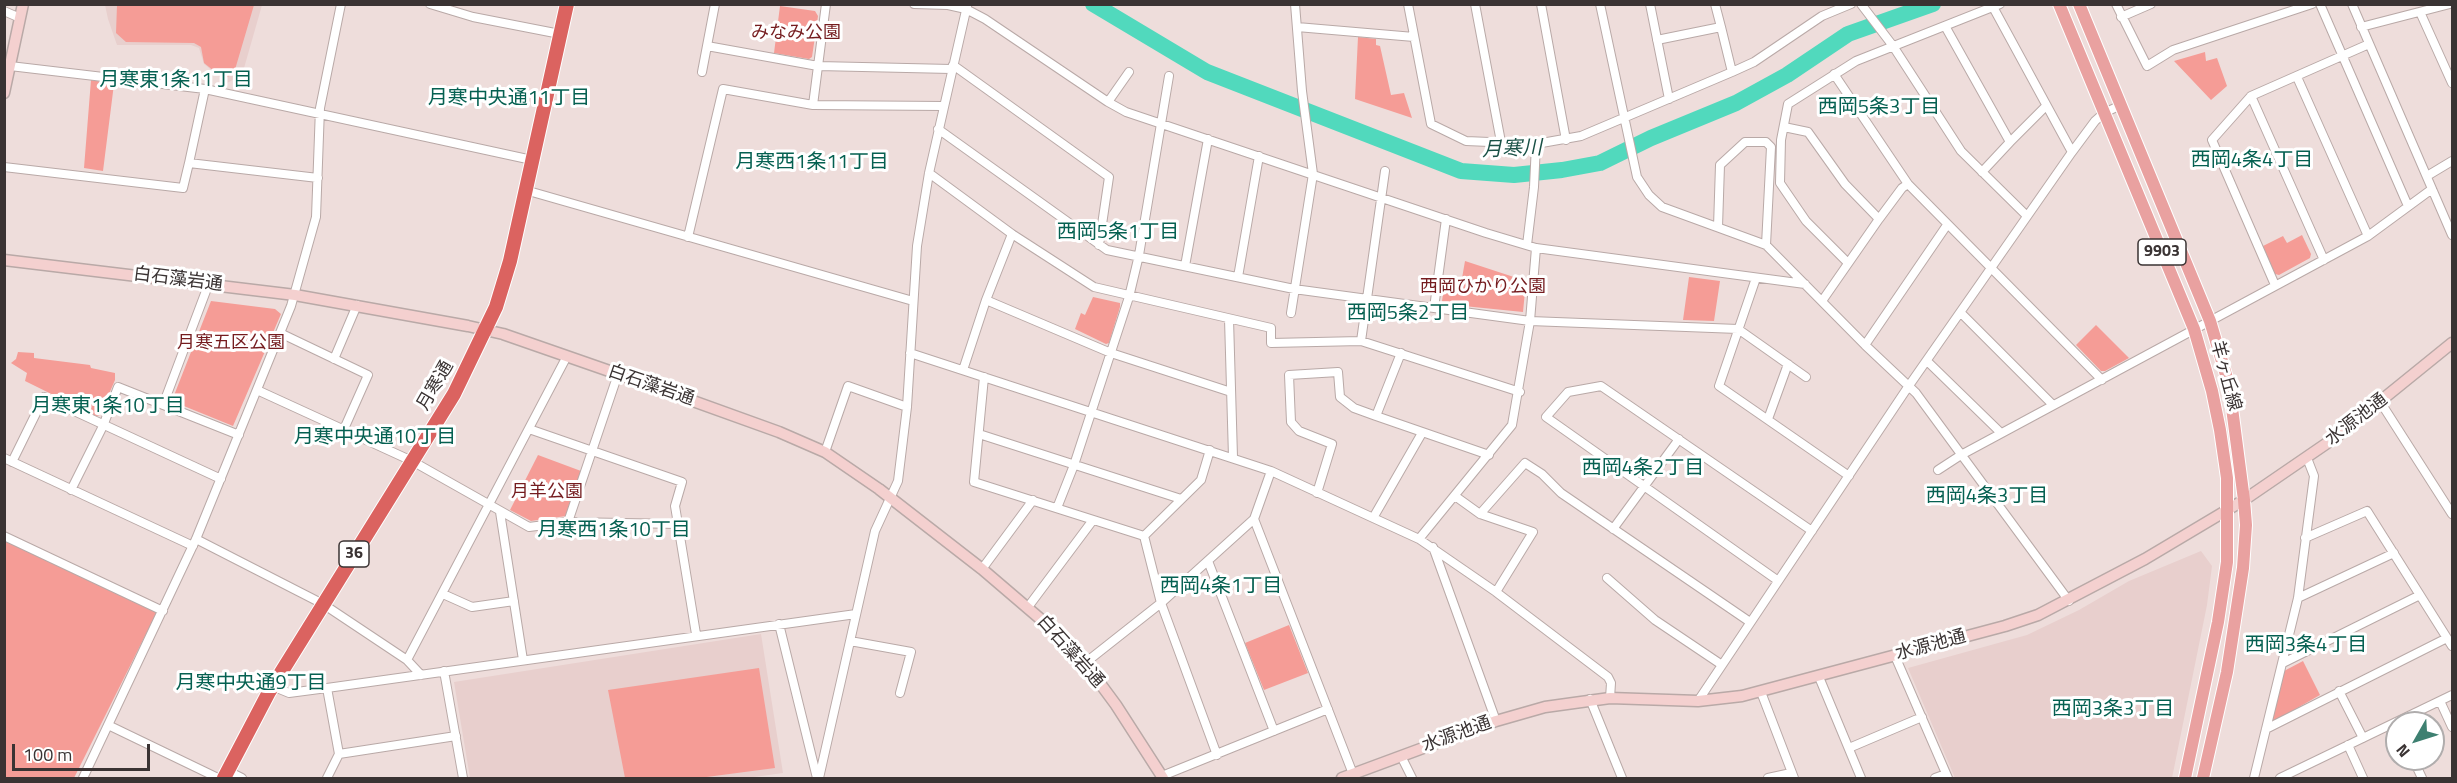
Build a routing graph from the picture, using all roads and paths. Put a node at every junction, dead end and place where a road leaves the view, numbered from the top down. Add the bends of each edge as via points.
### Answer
1 (23, 4) edge
2 (341, 4) edge
3 (430, 4) edge
4 (567, 4) edge
5 (715, 4) edge
6 (826, 4) edge
7 (914, 4) edge
8 (1295, 4) edge
9 (1408, 4) edge
10 (1475, 4) edge
11 (1541, 4) edge
12 (1600, 4) edge
13 (1650, 4) edge
14 (1715, 4) edge
15 (1851, 4) edge
16 (2059, 4) edge
17 (2079, 4) edge
18 (2116, 4) edge
19 (2151, 4) edge
20 (2312, 4) edge
21 (2320, 4) edge
22 (2352, 4) edge
23 (2450, 4) edge
24 (1997, 6) edge
25 (967, 7) edge
26 (1864, 8) edge
27 (4, 11) edge
28 (2420, 12) junction
29 (2121, 17) junction
30 (20, 18) junction
31 (1946, 26) junction
32 (1297, 27) junction
33 (1721, 27) junction
34 (2361, 27) junction
35 (560, 34) junction
36 (1414, 37) junction
37 (1657, 40) junction
38 (1891, 43) junction
39 (2369, 44) junction
40 (707, 46) junction
41 (2343, 56) junction
42 (10, 66) junction
43 (818, 66) junction
44 (952, 67) junction
45 (702, 72) dead end
46 (1129, 72) dead end
47 (1732, 72) junction
48 (1834, 74) junction
49 (1169, 76) dead end
50 (2297, 77) junction
51 (2452, 83) edge
52 (205, 89) junction
53 (4, 93) edge
54 (2251, 96) junction
55 (1669, 99) junction
56 (1108, 102) junction
57 (813, 105) junction
58 (2121, 105) junction
59 (943, 106) junction
60 (2046, 106) junction
61 (2104, 113) junction
62 (321, 115) junction
63 (1159, 123) junction
64 (1625, 123) junction
65 (1784, 127) junction
66 (938, 129) junction
67 (1208, 139) junction
68 (1566, 140) junction
69 (2010, 141) junction
70 (1501, 142) junction
71 (1536, 144) junction
72 (2072, 152) junction
73 (1259, 156) junction
74 (532, 160) junction
75 (2452, 161) edge
76 (189, 163) junction
77 (4, 167) edge
78 (1385, 171) dead end
79 (1982, 172) junction
80 (929, 173) junction
81 (1313, 174) junction
82 (2427, 176) junction
83 (318, 177) junction
84 (1908, 184) junction
85 (2432, 189) junction
86 (525, 190) junction
87 (1380, 196) junction
88 (2408, 206) junction
89 (2027, 216) junction
90 (1446, 219) junction
91 (1879, 219) junction
92 (1947, 225) junction
93 (1718, 227) junction
94 (1012, 234) junction
95 (2452, 235) edge
96 (2368, 236) junction
97 (688, 237) junction
98 (1099, 245) junction
99 (1527, 245) junction
100 (1766, 245) junction
101 (1536, 248) junction
102 (1139, 255) junction
103 (4, 260) edge
104 (2324, 260) junction
105 (1848, 262) junction
106 (1185, 266) junction
107 (1991, 268) junction
108 (1238, 277) junction
109 (1756, 278) junction
110 (209, 283) junction
111 (1805, 284) junction
112 (2276, 285) junction
113 (1294, 289) junction
114 (294, 295) junction
115 (1129, 297) junction
116 (1368, 299) junction
117 (986, 300) junction
118 (913, 301) junction
119 (1822, 301) junction
120 (357, 305) junction
121 (1434, 309) junction
122 (1291, 313) dead end
123 (1961, 313) junction
124 (1229, 319) junction
125 (1530, 321) junction
126 (2210, 321) junction
127 (1738, 329) junction
128 (2194, 329) junction
129 (486, 330) junction
130 (280, 333) junction
131 (1361, 341) junction
132 (2452, 343) edge
133 (1865, 345) junction
134 (910, 353) junction
135 (1111, 353) junction
136 (1401, 353) junction
137 (566, 358) junction
138 (334, 359) junction
139 (1927, 361) junction
140 (1788, 364) junction
141 (963, 370) junction
142 (618, 374) junction
143 (984, 377) junction
144 (1806, 377) dead end
145 (2103, 380) junction
146 (1908, 387) junction
147 (257, 390) junction
148 (1231, 392) junction
149 (1520, 392) junction
150 (2381, 403) junction
151 (163, 405) junction
152 (2053, 405) junction
153 (907, 407) junction
154 (1091, 412) junction
155 (1376, 416) junction
156 (1768, 419) junction
157 (103, 426) junction
158 (344, 429) junction
159 (529, 429) junction
160 (1422, 433) junction
161 (2001, 433) junction
162 (239, 435) junction
163 (979, 435) junction
164 (1679, 439) junction
165 (1210, 450) junction
166 (593, 452) junction
167 (825, 452) junction
168 (1489, 455) junction
169 (1961, 455) junction
170 (1233, 458) junction
171 (2307, 458) junction
172 (8, 460) edge
173 (412, 461) junction
174 (1074, 465) junction
175 (1938, 470) dead end
176 (1271, 471) junction
177 (1849, 476) junction
178 (221, 479) junction
179 (1644, 487) junction
180 (71, 490) junction
181 (1317, 493) junction
182 (1455, 496) junction
183 (890, 498) junction
184 (1182, 499) junction
185 (1033, 500) junction
186 (2244, 500) junction
187 (489, 505) junction
188 (1057, 508) junction
189 (2228, 510) junction
190 (500, 512) junction
191 (1480, 514) junction
192 (2452, 514) edge
193 (1373, 518) junction
194 (1254, 519) junction
195 (1093, 520) junction
196 (568, 522) junction
197 (678, 524) junction
198 (1613, 529) junction
199 (1812, 531) junction
200 (4, 536) edge
201 (1144, 536) junction
202 (2305, 538) junction
203 (1419, 539) junction
204 (195, 542) junction
205 (1432, 547) junction
206 (2394, 553) junction
207 (1208, 561) junction
208 (982, 569) junction
209 (1607, 578) dead end
210 (1778, 580) junction
211 (1496, 592) junction
212 (443, 594) junction
213 (2420, 595) junction
214 (2298, 598) junction
215 (2069, 601) junction
216 (514, 602) junction
217 (1161, 603) junction
218 (323, 604) junction
219 (1028, 608) junction
220 (163, 611) junction
221 (856, 614) junction
222 (1750, 622) junction
223 (779, 624) junction
224 (696, 634) junction
225 (2447, 638) junction
226 (850, 641) junction
227 (2452, 646) edge
228 (1895, 656) junction
229 (407, 660) junction
230 (523, 660) junction
231 (1085, 663) junction
232 (2283, 663) junction
233 (1722, 665) junction
234 (444, 671) junction
235 (421, 675) junction
236 (1819, 677) junction
237 (272, 686) junction
238 (327, 688) junction
239 (2339, 691) junction
240 (1761, 692) junction
241 (900, 693) dead end
242 (2452, 695) edge
243 (1610, 698) junction
244 (1590, 699) junction
245 (1698, 701) junction
246 (2440, 701) junction
247 (1328, 709) junction
248 (2420, 711) edge
249 (1922, 717) junction
250 (1496, 721) junction
251 (108, 725) junction
252 (2452, 727) edge
253 (2385, 728) edge
254 (2266, 729) junction
255 (1274, 730) junction
256 (456, 736) junction
257 (2363, 738) junction
258 (2348, 745) junction
259 (1849, 748) junction
260 (339, 754) junction
261 (1217, 755) junction
262 (1401, 756) junction
263 (2299, 769) junction
264 (1353, 774) junction
265 (224, 776) edge
266 (1793, 776) edge
267 (1947, 776) edge
268 (1162, 777) edge
269 (83, 778) edge
270 (242, 778) edge
271 (327, 778) edge
272 (462, 778) edge
273 (818, 778) edge
274 (1342, 778) edge
275 (1412, 778) edge
276 (1622, 778) edge
277 (1768, 778) edge
278 (1861, 778) edge
279 (1935, 778) edge
280 (2185, 778) edge
281 (2203, 778) edge
282 (2254, 778) edge
283 (2280, 778) edge
284 (2303, 778) edge
285 (2363, 778) edge

1 - 30 main road
2 - 62 street
3 - 35 street
4 - 35 highway, 月寒通 / 36
5 - 40 street
6 - 43 street
7 - 25 street
8 - 32 street
9 - 36 street
10 - 70 street
11 - 68 street
12 - 64 street
13 - 37 street
14 - 33 street
15 - 47 street via 1822,16 1754,62
16 - 61 main road, 羊ヶ丘線 / 9903
17 - 58 main road, 羊ヶ丘線 / 9903
18 - 29 street
19 - 29 street
20 - 29 street via 2173,50 2147,66
21 - 41 street
22 - 34 street
23 - 28 street
24 - 31 street
24 - 60 street
25 - 44 street
25 - 56 street
26 - 38 street
27 - 30 street
28 - 34 street
28 - 51 street
30 - 42 main road
31 - 38 street
31 - 69 street
32 - 36 street
32 - 81 street
33 - 37 street
33 - 47 street
34 - 39 street
35 - 74 highway, 月寒通 / 36
36 - 70 street via 1431,124 1466,141
37 - 55 street
38 - 48 street
38 - 79 street via 1961,152
39 - 41 street
39 - 82 street
40 - 43 street
40 - 45 street
41 - 50 street
41 - 88 street
42 - 52 street
42 - 53 main road
43 - 44 street
43 - 57 street
44 - 59 street
44 - 98 street via 1109,177
46 - 56 street
47 - 55 street
48 - 65 street via 1788,104
48 - 84 street
49 - 63 street
50 - 54 street
50 - 96 street
52 - 62 street
52 - 76 street
54 - 104 street
54 - 112 street via 2212,140
55 - 64 street
56 - 63 street
57 - 59 street
57 - 97 street via 723,89
58 - 61 street
58 - 126 main road, 羊ヶ丘線 / 9903
59 - 66 street
60 - 69 street
60 - 72 street
61 - 72 street
61 - 128 main road, 羊ヶ丘線 / 9903
62 - 74 street
62 - 83 street
63 - 67 street
63 - 102 street
64 - 68 street
64 - 93 street via 1637,177 1649,195 1662,207
65 - 91 street via 1808,132 1845,184
65 - 105 street via 1780,183 1806,220
66 - 80 street
66 - 98 street
67 - 73 street
67 - 106 street
68 - 71 street
69 - 79 street
70 - 71 street
71 - 99 street
72 - 89 street
73 - 81 street
73 - 108 street
74 - 86 highway, 月寒通 / 36
75 - 82 street
76 - 77 street via 183,188
76 - 83 street
78 - 87 street
79 - 89 street
80 - 94 street
80 - 118 street
81 - 87 street
81 - 113 street
82 - 85 street
83 - 114 street via 316,217
84 - 91 street
84 - 92 street
85 - 88 street
85 - 95 street
86 - 97 street
86 - 129 highway, 月寒通 / 36 via 510,261
87 - 90 street
87 - 116 street
88 - 96 street
89 - 107 street
90 - 99 street
90 - 121 street
91 - 105 street
92 - 107 street
92 - 133 street
93 - 100 street
93 - 100 street via 1720,165 1745,142 1766,142 1771,147
94 - 115 street via 1094,288
94 - 117 street
96 - 104 street
97 - 118 street
98 - 102 street
99 - 101 street
100 - 111 street
101 - 109 street
101 - 125 street
102 - 106 street
102 - 115 street
103 - 110 main road, 白石藻岩通
104 - 112 street
105 - 119 street
106 - 108 street
107 - 123 street
107 - 145 street
108 - 113 street
109 - 111 street
109 - 127 street
110 - 114 main road, 白石藻岩通
110 - 151 street
111 - 119 street
112 - 126 street
113 - 116 street
113 - 122 street
114 - 120 main road, 白石藻岩通
114 - 130 street
115 - 124 street
115 - 135 street
116 - 121 street
116 - 131 street
117 - 135 street
117 - 141 street
118 - 134 street
119 - 133 street
120 - 129 main road, 白石藻岩通
120 - 138 street
121 - 125 street
123 - 139 street
123 - 152 street
124 - 131 street via 1271,328 1271,343
124 - 148 street
125 - 127 street
125 - 149 street
126 - 128 street
126 - 186 main road, 羊ヶ丘線 / 9903 via 2229,385
127 - 140 street
127 - 156 street via 1719,386
128 - 145 street
128 - 189 main road, 羊ヶ丘線 / 9903 via 2220,430
129 - 137 main road, 白石藻岩通
129 - 173 highway, 月寒通 / 36
130 - 138 street
130 - 147 street
131 - 136 street
132 - 150 main road, 水源池通
133 - 146 street
134 - 141 street
134 - 153 street
135 - 148 street
135 - 154 street
136 - 149 street
136 - 155 street
137 - 142 main road, 白石藻岩通
137 - 159 street
138 - 158 street via 368,375
139 - 146 street
139 - 161 street
140 - 144 street
140 - 156 street
141 - 143 street
142 - 166 street
142 - 167 main road, 白石藻岩通
143 - 154 street
143 - 163 street
145 - 152 street
146 - 169 street
146 - 177 street
147 - 158 street
147 - 162 street
148 - 170 street
149 - 168 street via 1512,425
150 - 171 main road, 水源池通
150 - 192 street
151 - 157 street via 118,387
151 - 162 street
152 - 161 street
153 - 167 street via 848,386
153 - 183 street via 898,481
154 - 165 street
154 - 174 street
155 - 160 street
155 - 181 street via 1354,408 1340,397 1338,372 1289,375 1291,422 1299,431 1332,444
156 - 177 street
157 - 172 street via 44,397
157 - 178 street
157 - 180 street
158 - 173 street
159 - 166 street
159 - 187 street
160 - 168 street
160 - 193 street
161 - 169 street
162 - 178 street
163 - 174 street
163 - 185 street via 974,482
164 - 179 street
164 - 179 street via 1601,386 1568,392 1546,417
164 - 199 street
165 - 170 street
165 - 184 street via 1201,480
166 - 196 street
166 - 197 street via 682,482 675,506
167 - 183 main road, 白石藻岩通
168 - 182 street
169 - 175 street
169 - 215 street
170 - 176 street
171 - 186 main road, 水源池通
171 - 202 street via 2314,477
172 - 180 street
173 - 187 street
173 - 218 highway, 月寒通 / 36
174 - 184 street
174 - 188 street
176 - 181 street
176 - 194 street
177 - 199 street
178 - 204 street
179 - 198 street
179 - 210 street
180 - 204 street
181 - 193 street
182 - 191 street
182 - 203 street
183 - 208 main road, 白石藻岩通
183 - 221 street via 875,531
184 - 201 street
185 - 188 street
185 - 208 street
186 - 189 main road, 水源池通
186 - 281 main road, 羊ヶ丘線 / 9903 via 2246,525 2237,618
187 - 190 street
187 - 212 street
188 - 195 street
189 - 215 main road, 水源池通
189 - 280 main road, 羊ヶ丘線 / 9903 via 2227,562 2218,622
190 - 196 street via 530,526
190 - 216 street
191 - 198 street via 1525,463
191 - 211 street via 1533,532
193 - 203 street
194 - 207 street
194 - 247 street
195 - 201 street
195 - 219 street
196 - 197 street
197 - 224 street
198 - 222 street
199 - 210 street
200 - 220 street
201 - 217 street
202 - 206 street via 2367,511
202 - 214 street
203 - 205 street
204 - 218 street
204 - 220 street
205 - 211 street
205 - 250 street
206 - 213 street
206 - 214 street
207 - 217 street
207 - 255 street
208 - 219 main road, 白石藻岩通
209 - 233 street via 1655,620
210 - 222 street
211 - 243 street via 1608,677
212 - 216 street via 472,607
212 - 229 street
213 - 225 street
213 - 232 street
214 - 232 street
215 - 228 main road, 水源池通 via 2005,626
216 - 230 street
217 - 231 street
217 - 261 street
218 - 229 street
218 - 237 highway, 月寒通 / 36
219 - 231 main road, 白石藻岩通
220 - 251 street
221 - 223 street
221 - 226 street
222 - 233 street
223 - 224 street
223 - 273 street
224 - 230 street
225 - 227 street
225 - 239 street
226 - 241 street via 911,652
226 - 273 street
228 - 236 main road, 水源池通
228 - 249 street
229 - 235 street
230 - 234 street
231 - 268 main road, 白石藻岩通
232 - 254 street
233 - 245 street
234 - 235 street
234 - 256 street
235 - 238 street
236 - 240 main road, 水源池通
236 - 259 street
237 - 238 street via 289,693
237 - 265 highway, 月寒通 / 36
238 - 260 street
239 - 254 street
239 - 257 street
240 - 245 main road, 水源池通
240 - 266 street
242 - 246 street
243 - 244 main road, 水源池通
243 - 245 main road, 水源池通
244 - 250 main road, 水源池通
244 - 276 street
246 - 248 street
246 - 252 street
247 - 255 street
247 - 264 street
249 - 259 street
249 - 267 street
250 - 262 main road, 水源池通
251 - 265 street
251 - 269 street
253 - 257 street
254 - 282 street
255 - 261 street
256 - 260 street
256 - 272 street
257 - 258 street
258 - 263 street
258 - 285 street
259 - 278 street
260 - 271 street
261 - 268 street
262 - 264 main road, 水源池通
262 - 275 street
263 - 283 street
263 - 284 street
264 - 274 main road, 水源池通
265 - 270 street
266 - 277 street
267 - 279 street

